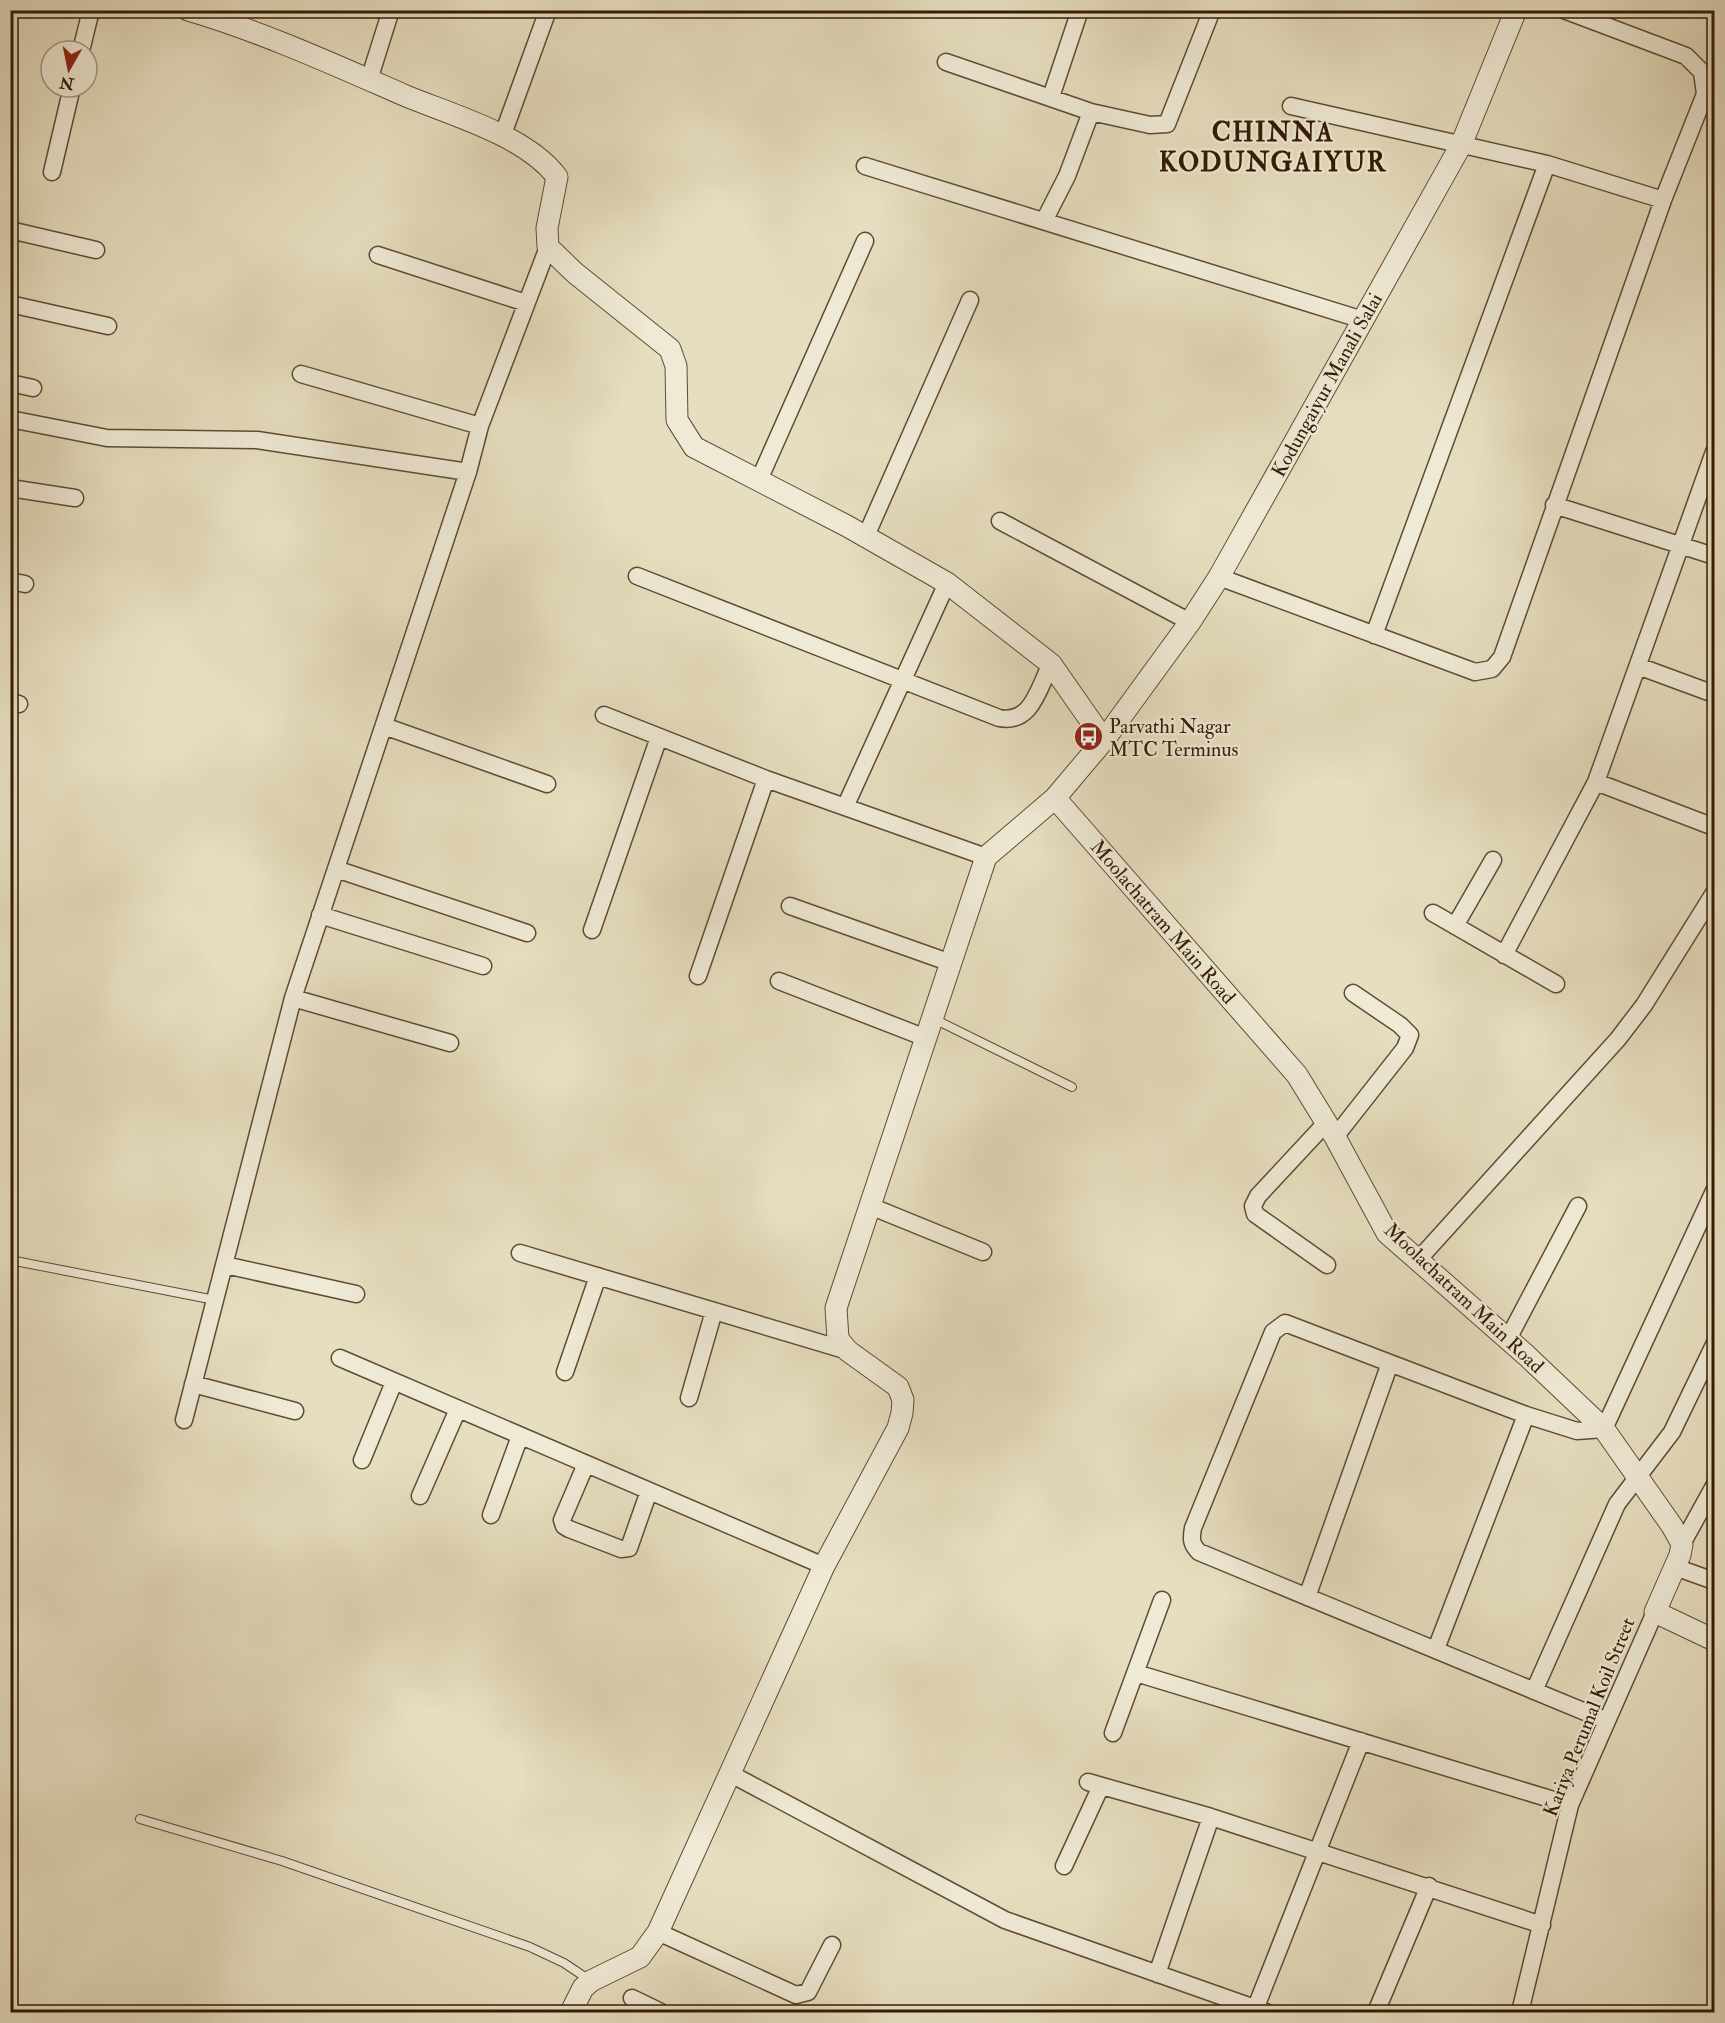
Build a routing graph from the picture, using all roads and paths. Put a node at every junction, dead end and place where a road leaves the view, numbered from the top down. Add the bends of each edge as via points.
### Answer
1 (91, 10) edge
2 (188, 10) edge
3 (392, 10) edge
4 (548, 10) edge
5 (1080, 10) edge
6 (1212, 10) edge
7 (1516, 10) edge
8 (1564, 10) edge
9 (84, 39) edge
10 (946, 62) dead end
11 (369, 80) junction
12 (1051, 97) junction
13 (69, 99) edge
14 (1291, 106) dead end
15 (1091, 112) junction
16 (502, 137) junction
17 (1461, 145) junction
18 (1547, 164) junction
19 (865, 166) dead end
20 (52, 172) dead end
21 (1662, 200) junction
22 (1044, 221) junction
23 (10, 230) edge
24 (865, 241) dead end
25 (548, 247) junction
26 (96, 250) dead end
27 (378, 255) dead end
28 (970, 300) dead end
29 (526, 303) junction
30 (10, 304) edge
31 (1363, 320) junction
32 (108, 326) dead end
33 (301, 374) dead end
34 (10, 383) edge
35 (33, 388) dead end
36 (10, 418) edge
37 (480, 426) junction
38 (1714, 452) edge
39 (468, 472) junction
40 (759, 480) junction
41 (10, 488) edge
42 (75, 498) dead end
43 (1554, 505) junction
44 (1000, 521) dead end
45 (866, 536) junction
46 (1683, 546) junction
47 (1714, 556) edge
48 (637, 576) dead end
49 (1219, 576) junction
50 (947, 583) junction
51 (1190, 622) junction
52 (1374, 635) junction
53 (1051, 664) junction
54 (1638, 666) junction
55 (903, 681) junction
56 (1714, 694) edge
57 (604, 715) dead end
58 (384, 726) junction
59 (659, 737) junction
60 (1104, 740) junction
61 (766, 779) junction
62 (1596, 782) junction
63 (547, 784) dead end
64 (1055, 798) junction
65 (844, 807) junction
66 (1714, 827) edge
67 (986, 857) junction
68 (1493, 860) dead end
69 (336, 869) junction
70 (1714, 893) edge
71 (790, 906) dead end
72 (1433, 913) dead end
73 (320, 915) junction
74 (1455, 926) junction
75 (592, 930) dead end
76 (527, 933) dead end
77 (1504, 955) junction
78 (951, 963) junction
79 (483, 966) dead end
80 (699, 976) dead end
81 (779, 981) dead end
82 (1556, 984) dead end
83 (1353, 993) dead end
84 (293, 998) junction
85 (932, 1018) junction
86 (926, 1038) junction
87 (450, 1042) dead end
88 (1072, 1087) dead end
89 (1330, 1131) junction
90 (1714, 1191) edge
91 (870, 1206) junction
92 (1578, 1206) dead end
93 (983, 1252) dead end
94 (520, 1253) dead end
95 (10, 1260) edge
96 (1418, 1260) junction
97 (225, 1265) junction
98 (1327, 1265) dead end
99 (598, 1276) junction
100 (356, 1294) dead end
101 (215, 1300) junction
102 (714, 1311) junction
103 (1508, 1339) junction
104 (1714, 1345) edge
105 (848, 1351) junction
106 (340, 1358) dead end
107 (1390, 1363) junction
108 (565, 1372) dead end
109 (394, 1382) junction
110 (193, 1384) junction
111 (690, 1398) dead end
112 (458, 1409) junction
113 (295, 1411) dead end
114 (1526, 1415) junction
115 (184, 1420) dead end
116 (1604, 1429) junction
117 (520, 1436) junction
118 (362, 1460) dead end
119 (586, 1464) junction
120 (1638, 1477) junction
121 (1714, 1486) edge
122 (649, 1491) junction
123 (420, 1496) dead end
124 (491, 1515) dead end
125 (1682, 1544) junction
126 (824, 1566) junction
127 (1675, 1567) junction
128 (1714, 1581) edge
129 (1307, 1597) junction
130 (1162, 1600) dead end
131 (1655, 1612) junction
132 (1714, 1640) edge
133 (1436, 1649) junction
134 (1136, 1672) junction
135 (1534, 1691) junction
136 (1607, 1721) junction
137 (1113, 1733) dead end
138 (1361, 1741) junction
139 (729, 1773) junction
140 (1570, 1805) junction
141 (1211, 1817) junction
142 (140, 1820) dead end
143 (1319, 1851) junction
144 (1064, 1866) dead end
145 (1429, 1887) junction
146 (1542, 1925) junction
147 (658, 1932) junction
148 (832, 1945) dead end
149 (1157, 1974) junction
150 (591, 1981) junction
151 (632, 1998) dead end
152 (1259, 2011) edge
153 (571, 2013) edge
154 (662, 2013) edge
155 (1376, 2013) edge
156 (1520, 2013) edge

1 - 9 street
2 - 11 street
3 - 11 street
4 - 16 street
5 - 12 street
6 - 15 street via 1167,124 1150,125
7 - 17 street, Kodungaiyur Manali Salai
8 - 21 street via 1686,56 1702,72 1705,94
10 - 12 street
11 - 16 street
12 - 15 street
13 - 20 street
14 - 17 street
15 - 22 street via 1067,176
16 - 25 street via 547,163 557,177 547,228
17 - 18 street
17 - 31 street, Kodungaiyur Manali Salai
18 - 21 street
18 - 52 street
19 - 22 street
21 - 43 street
22 - 31 street
23 - 26 street
24 - 40 street
25 - 29 street
25 - 40 street via 670,349 676,366 677,420 694,447
27 - 29 street
28 - 45 street
29 - 37 street
30 - 32 street
31 - 49 street, Kodungaiyur Manali Salai
33 - 37 street
34 - 35 street
36 - 39 street via 107,438 257,440
37 - 39 street
38 - 46 street
39 - 58 street
40 - 45 street
41 - 42 street
43 - 46 street
43 - 52 street via 1502,657 1492,669 1475,672
44 - 51 street
45 - 50 street
46 - 47 street
46 - 54 street
48 - 55 street
49 - 51 street, Kodungaiyur Manali Salai
49 - 52 street
50 - 53 street
50 - 55 street
51 - 60 street, Kodungaiyur Manali Salai
53 - 55 street via 1026,713 1013,720
53 - 60 street
54 - 56 street
54 - 62 street
55 - 65 street
57 - 59 street
58 - 63 street
58 - 69 street
59 - 61 street
59 - 75 street
60 - 64 street, Kodungaiyur Manali Salai
61 - 65 street
61 - 80 street
62 - 66 street
62 - 77 street
64 - 67 street, Kodungaiyur Manali Salai
64 - 89 street, Moolachatram Main Road via 1297,1075
65 - 67 street
67 - 78 street
68 - 74 street
69 - 73 street
69 - 76 street
70 - 96 street via 1644,1005 1618,1039
71 - 78 street
72 - 74 street
73 - 79 street
73 - 84 street
74 - 77 street
77 - 82 street
78 - 85 street
81 - 86 street
83 - 89 street via 1410,1035 1406,1048
84 - 87 street
84 - 97 street
85 - 86 street
85 - 88 lane
86 - 91 street
89 - 96 street, Moolachatram Main Road via 1387,1233
89 - 98 street via 1258,1196 1253,1206 1256,1214
90 - 116 street
91 - 93 street
91 - 105 street via 836,1308 838,1339
92 - 103 street
94 - 99 street
95 - 101 lane
96 - 103 street, Moolachatram Main Road
97 - 100 street
97 - 101 street
99 - 102 street
99 - 108 street
101 - 110 street
102 - 105 street
102 - 111 street
103 - 116 street, Moolachatram Main Road
104 - 120 street via 1672,1432
105 - 126 street via 898,1387 902,1413 898,1428
106 - 109 street
107 - 114 street
107 - 129 street
107 - 129 street via 1296,1325 1278,1326 1193,1528 1193,1546 1199,1552
109 - 112 street
109 - 118 street
110 - 113 street
110 - 115 street
112 - 117 street
112 - 123 street
114 - 116 street via 1577,1431
114 - 133 street
116 - 120 street, Moolachatram Main Road
117 - 119 street
117 - 124 street
119 - 122 street
119 - 122 street via 562,1520 568,1529 621,1549 629,1548
120 - 125 street, Moolachatram Main Road
120 - 135 street via 1617,1504
121 - 125 street
122 - 126 street
125 - 127 street
126 - 139 street
127 - 128 street
127 - 131 street
129 - 133 street
130 - 134 street
131 - 132 street
131 - 136 street, Kariya Perumal Koil Street
133 - 135 street
134 - 137 street
134 - 138 street
135 - 136 street
136 - 140 street, Kariya Perumal Koil Street
138 - 140 street
138 - 143 street
139 - 147 street
139 - 149 street via 1005,1920
140 - 146 street, Kariya Perumal Koil Street
141 - 143 street
141 - 144 street via 1095,1784
141 - 149 street
142 - 150 lane via 282,1861 530,1947
143 - 145 street
143 - 152 street
145 - 146 street
145 - 155 street
146 - 156 street, Kariya Perumal Koil Street
147 - 148 street via 796,1995 808,1992
147 - 150 street via 639,1957
149 - 152 street
150 - 153 street via 583,1988
151 - 154 street

